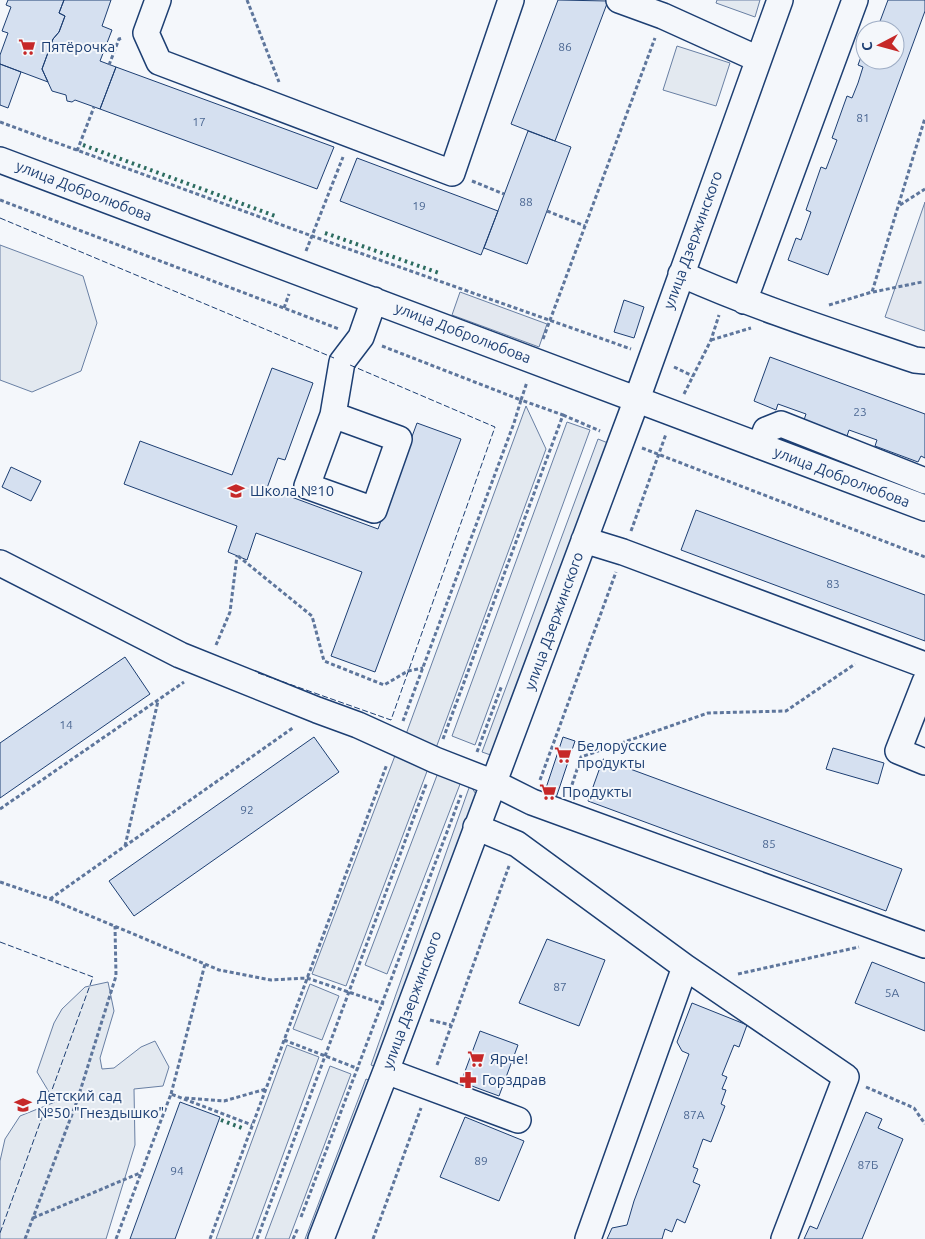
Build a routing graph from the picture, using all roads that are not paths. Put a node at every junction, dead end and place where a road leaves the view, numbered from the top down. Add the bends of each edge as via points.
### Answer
1 (158, 0) edge
2 (511, 0) edge
3 (619, 0) edge
4 (780, 0) edge
5 (855, 0) edge
6 (758, 60) junction
7 (0, 160) edge
8 (681, 274) junction
9 (374, 300) junction
10 (744, 301) junction
11 (925, 361) edge
12 (637, 400) junction
13 (333, 415) dead end
14 (760, 446) junction
15 (925, 481) edge
16 (925, 508) edge
17 (584, 540) junction
18 (0, 563) edge
19 (925, 665) edge
20 (925, 682) edge
21 (925, 762) edge
22 (494, 783) junction
23 (476, 827) junction
24 (925, 945) edge
25 (685, 967) junction
26 (386, 1071) junction
27 (518, 1120) dead end
28 (321, 1239) edge
29 (588, 1239) edge
30 (784, 1239) edge

1 - 2 street via 146,33 160,62 452,173
3 - 6 street via 663,16
4 - 6 street, улица Дзержинского
5 - 10 street
6 - 8 street, улица Дзержинского
7 - 9 street, улица Добролюбова
8 - 10 street
8 - 12 street, улица Дзержинского
9 - 12 street, улица Добролюбова
9 - 13 street via 361,337 342,362
10 - 11 street
12 - 14 street, улица Добролюбова
12 - 17 street, улица Дзержинского
14 - 15 street via 766,430 780,424
14 - 16 street, улица Добролюбова
17 - 19 street
17 - 22 street, улица Дзержинского
18 - 22 street via 180,655
20 - 21 street via 898,751
22 - 23 street, улица Дзержинского
22 - 24 street via 532,802
23 - 25 street via 517,844
23 - 26 street, улица Дзержинского
25 - 29 street
25 - 30 street via 846,1078
26 - 27 street
26 - 28 street, улица Дзержинского

